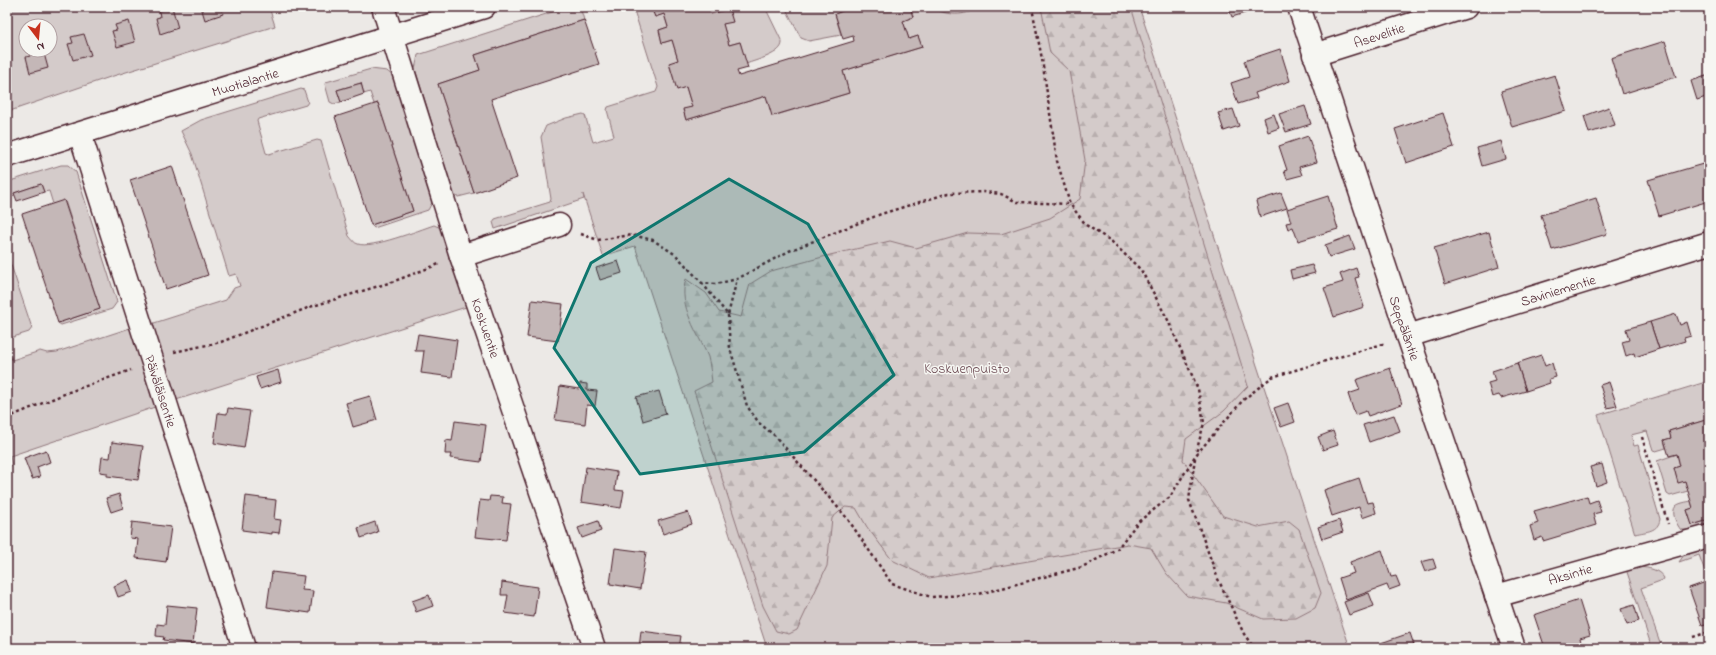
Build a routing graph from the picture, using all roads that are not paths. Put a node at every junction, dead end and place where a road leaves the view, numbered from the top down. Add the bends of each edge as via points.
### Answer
1 (383, 7) edge
2 (484, 7) edge
3 (1298, 7) edge
4 (1466, 7) edge
5 (392, 35) junction
6 (1314, 55) junction
7 (80, 134) junction
8 (7, 156) edge
9 (559, 225) road end
10 (1709, 243) edge
11 (461, 256) junction
12 (1408, 336) junction
13 (1709, 536) edge
14 (1496, 596) junction
15 (244, 648) edge
16 (594, 648) edge
17 (1514, 648) edge

1 - 5 street, Koskuentie
2 - 5 street, Muotialantie
3 - 6 street, Seppäläntie
4 - 6 street, Asevelitie
5 - 7 street, Muotialantie
5 - 11 street, Koskuentie
6 - 12 street, Seppäläntie
7 - 8 street, Muotialantie
7 - 15 street, Päiväläisentie
9 - 11 street
10 - 12 street, Saviniementie
11 - 16 street, Koskuentie
12 - 14 street, Seppäläntie
13 - 14 street, Aksintie
14 - 17 street, Seppäläntie

